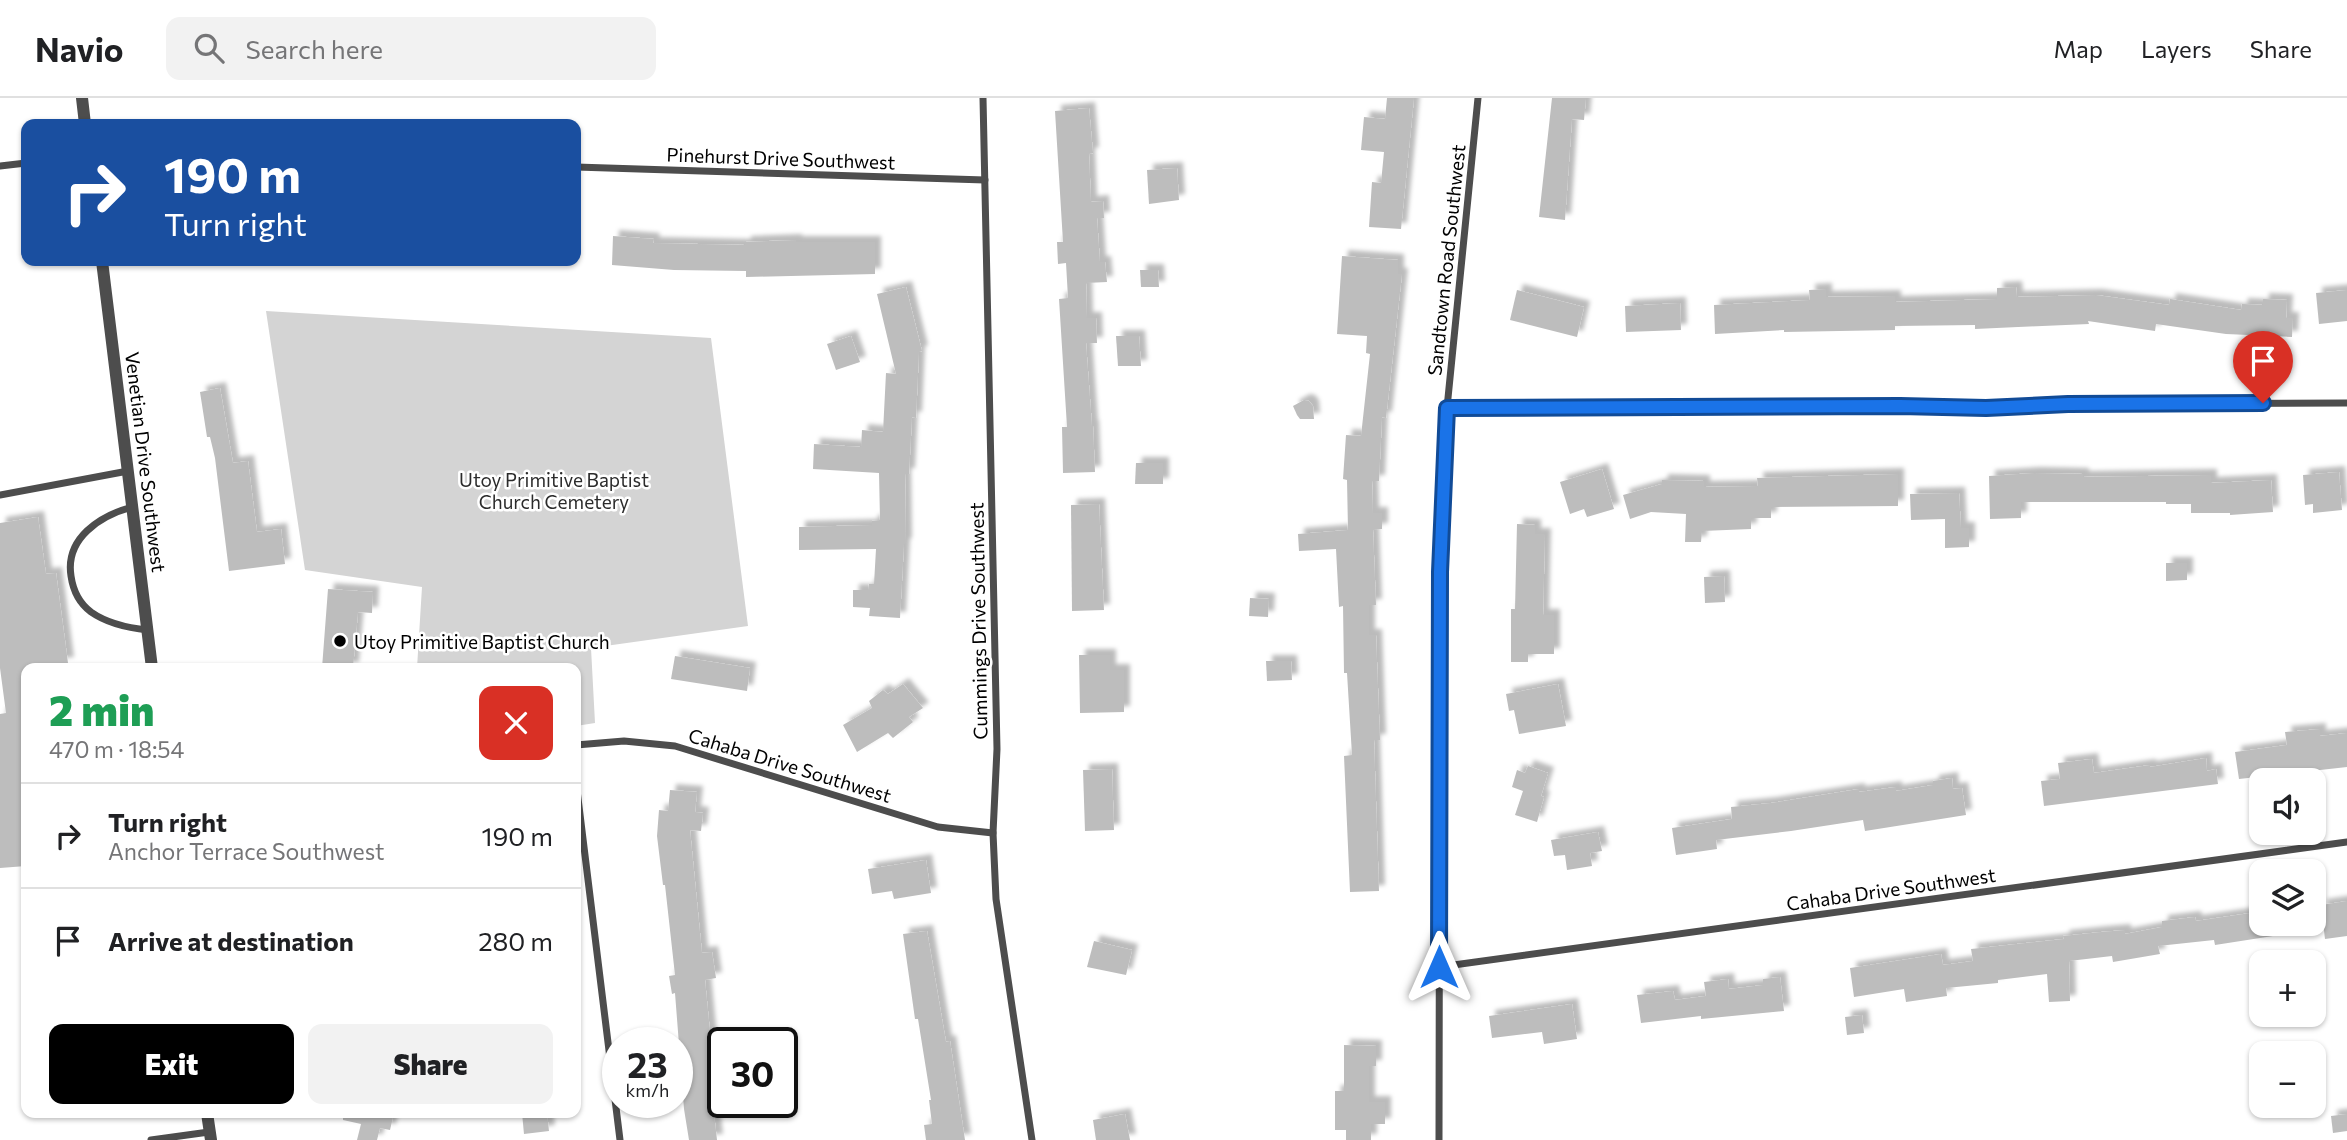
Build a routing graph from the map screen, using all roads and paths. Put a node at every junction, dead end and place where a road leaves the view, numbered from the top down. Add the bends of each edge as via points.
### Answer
1 (82, 98) edge
2 (983, 98) edge
3 (1478, 98) edge
4 (84, 119) edge
5 (21, 164) edge
6 (0, 166) edge
7 (581, 167) edge
8 (985, 180) junction
9 (103, 266) edge
10 (2347, 403) edge
11 (1447, 408) junction
12 (128, 471) junction
13 (0, 495) edge
14 (132, 507) junction
15 (148, 630) junction
16 (151, 663) edge
17 (581, 745) edge
18 (581, 823) edge
19 (993, 833) junction
20 (2347, 842) edge
21 (1439, 967) junction
22 (208, 1118) edge
23 (210, 1136) edge
24 (151, 1140) edge
25 (620, 1140) edge
26 (1032, 1140) edge
27 (1439, 1140) edge

1 - 4 street
2 - 8 street, Cummings Drive Southwest
3 - 11 street, Sandtown Road Southwest
5 - 6 street
7 - 8 street, Pinehurst Drive Southwest
8 - 19 street, Cummings Drive Southwest via 997,749
9 - 12 street, Venetian Drive Southwest
10 - 11 street
11 - 21 street, Sandtown Road Southwest via 1440,572
12 - 13 street
12 - 14 street, Venetian Drive Southwest
14 - 15 street, Venetian Drive Southwest
14 - 15 street via 93,524 73,548 69,563 72,585 92,612 128,628
15 - 16 street, Venetian Drive Southwest
17 - 19 street, Cahaba Drive Southwest via 624,741 675,746 938,827
18 - 25 street
19 - 26 street, Cummings Drive Southwest via 996,899
20 - 21 street, Cahaba Drive Southwest
21 - 27 street, Sandtown Road Southwest
22 - 23 street
23 - 24 street

